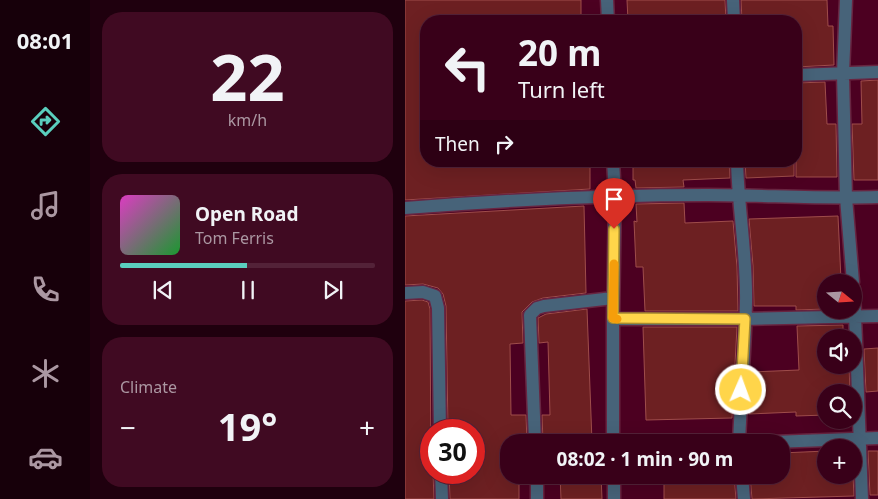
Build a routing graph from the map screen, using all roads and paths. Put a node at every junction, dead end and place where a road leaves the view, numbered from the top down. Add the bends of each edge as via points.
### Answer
1 (607, 0) edge
2 (733, 0) edge
3 (846, 0) edge
4 (608, 15) edge
5 (734, 15) edge
6 (878, 72) edge
7 (843, 74) junction
8 (802, 75) edge
9 (613, 167) edge
10 (737, 167) edge
11 (615, 195) junction
12 (738, 195) junction
13 (878, 197) edge
14 (846, 198) junction
15 (405, 208) edge
16 (852, 274) edge
17 (405, 292) edge
18 (613, 298) junction
19 (863, 316) edge
20 (878, 316) edge
21 (817, 317) edge
22 (613, 318) junction
23 (745, 319) junction
24 (856, 319) edge
25 (440, 419) edge
26 (535, 434) edge
27 (613, 434) edge
28 (739, 434) edge
29 (878, 438) edge
30 (860, 439) joint
31 (817, 440) edge
32 (790, 441) edge
33 (441, 484) edge
34 (537, 484) edge
35 (614, 484) edge
36 (743, 484) edge
37 (862, 484) edge
38 (442, 499) edge
39 (537, 499) edge
40 (614, 499) edge
41 (744, 499) edge
42 (862, 499) edge

1 - 4 street
2 - 5 street
3 - 7 street
6 - 7 street
7 - 8 street
7 - 14 street
9 - 11 street
10 - 12 street
11 - 12 street
11 - 15 street
11 - 18 street
12 - 14 street
12 - 23 street
13 - 14 street
14 - 16 street
17 - 25 street via 435,296 438,308
18 - 22 street
18 - 26 street via 544,306 531,315
19 - 20 street
21 - 23 street
22 - 23 street
22 - 27 street
23 - 28 street
24 - 30 street
29 - 30 street
31 - 32 street
33 - 38 street
34 - 39 street
35 - 40 street
36 - 41 street
37 - 42 street

